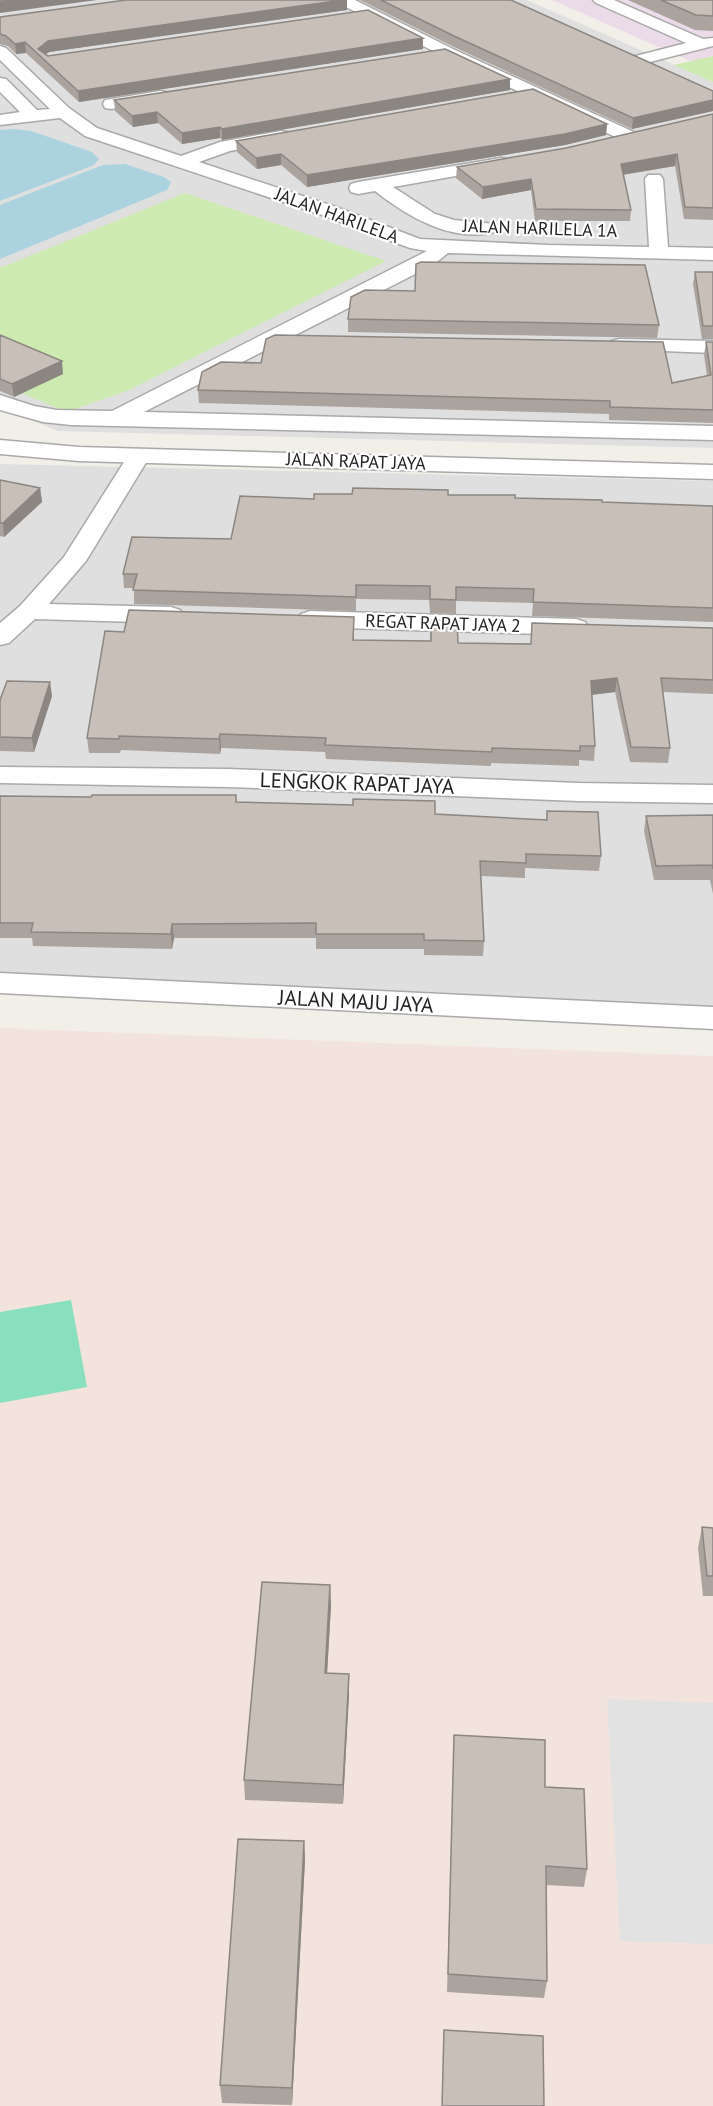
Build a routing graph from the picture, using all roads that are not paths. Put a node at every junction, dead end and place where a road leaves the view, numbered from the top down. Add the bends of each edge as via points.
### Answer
1 (601, 0) edge
2 (345, 8) edge
3 (707, 43) edge
4 (0, 51) edge
5 (447, 52) junction
6 (423, 56) edge
7 (659, 69) edge
8 (0, 83) edge
9 (180, 93) edge
10 (533, 93) junction
11 (509, 97) edge
12 (111, 104) edge
13 (63, 111) junction
14 (32, 116) junction
15 (0, 120) edge
16 (652, 132) edge
17 (297, 134) edge
18 (630, 137) junction
19 (598, 144) edge
20 (519, 160) edge
21 (182, 162) junction
22 (654, 179) dead end
23 (379, 185) junction
24 (358, 188) dead end
25 (504, 228) dead end
26 (650, 232) junction
27 (679, 233) dead end
28 (444, 247) junction
29 (659, 253) junction
30 (713, 254) edge
31 (426, 261) junction
32 (713, 268) edge
33 (275, 339) junction
34 (310, 340) edge
35 (601, 344) edge
36 (713, 347) edge
37 (0, 402) edge
38 (116, 418) junction
39 (713, 433) edge
40 (0, 447) edge
41 (139, 456) junction
42 (713, 472) edge
43 (29, 611) junction
44 (194, 616) edge
45 (289, 619) edge
46 (595, 628) edge
47 (0, 637) edge
48 (0, 775) edge
49 (713, 794) edge
50 (0, 984) edge
51 (713, 1018) edge

1 - 3 street
2 - 5 street via 370,13
3 - 7 street via 632,57
4 - 13 street, JALAN HARILELA
5 - 6 street
5 - 10 street
8 - 14 street
9 - 12 street
10 - 11 street
10 - 18 street
13 - 14 street
13 - 21 street, JALAN HARILELA via 91,132
14 - 15 street
16 - 18 street
17 - 21 street via 226,146
18 - 19 street
20 - 23 street
21 - 28 street, JALAN HARILELA via 417,244
22 - 26 street
23 - 24 street
23 - 25 street, JALAN HARILELA 1A via 426,219 472,228
26 - 27 street
26 - 29 street
28 - 29 street, JALAN HARILELA
28 - 31 street
29 - 30 street, JALAN HARILELA
31 - 32 street
31 - 33 street
33 - 34 street
33 - 38 street
35 - 36 street
37 - 38 street, JALAN RAPAT JAYA via 28,413 72,420
38 - 39 street, JALAN RAPAT JAYA
40 - 41 street, JALAN RAPAT JAYA
41 - 42 street, JALAN RAPAT JAYA
41 - 43 street via 74,561
43 - 44 street
43 - 47 street
45 - 46 street, REGAT RAPAT JAYA 2
48 - 49 street, LENGKOK RAPAT JAYA via 228,778
50 - 51 street, JALAN MAJU JAYA

